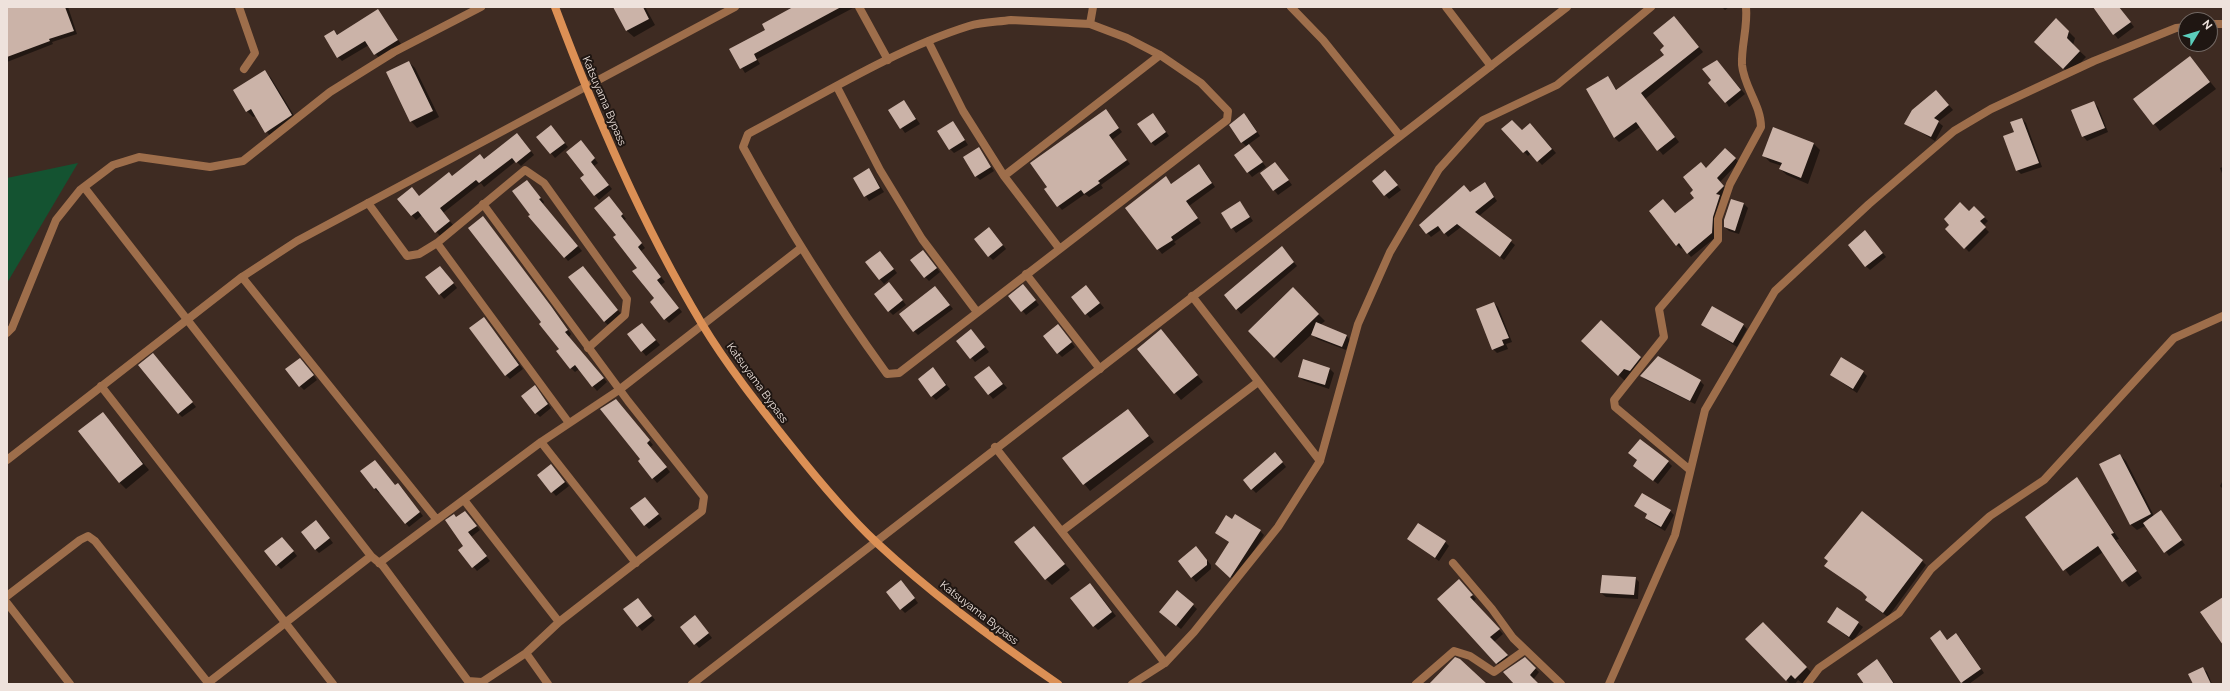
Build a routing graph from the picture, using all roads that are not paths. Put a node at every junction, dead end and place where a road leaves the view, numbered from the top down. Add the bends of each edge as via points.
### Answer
1 (239, 7) edge
2 (481, 7) edge
3 (555, 7) edge
4 (734, 7) edge
5 (859, 7) edge
6 (1093, 7) edge
7 (1291, 7) edge
8 (1446, 7) edge
9 (1567, 7) edge
10 (1651, 7) edge
11 (1746, 7) edge
12 (1090, 24) junction
13 (2178, 28) edge
14 (928, 42) junction
15 (1160, 55) junction
16 (888, 60) junction
17 (1491, 66) junction
18 (244, 69) dead end
19 (584, 86) junction
20 (837, 87) junction
21 (1400, 136) junction
22 (1004, 176) junction
23 (84, 187) junction
24 (368, 203) junction
25 (483, 204) junction
26 (437, 243) junction
27 (802, 248) junction
28 (1059, 248) junction
29 (1026, 274) junction
30 (242, 277) junction
31 (1192, 296) junction
32 (977, 312) junction
33 (2223, 316) edge
34 (187, 319) junction
35 (703, 325) junction
36 (7, 333) edge
37 (588, 348) junction
38 (1100, 369) junction
39 (1258, 382) junction
40 (101, 386) junction
41 (619, 390) junction
42 (569, 423) junction
43 (541, 442) junction
44 (995, 447) junction
45 (7, 460) edge
46 (1320, 461) junction
47 (1690, 470) junction
48 (464, 500) junction
49 (437, 520) junction
50 (1062, 531) junction
51 (876, 542) junction
52 (371, 556) junction
53 (380, 563) junction
54 (636, 563) junction
55 (1454, 563) dead end
56 (7, 596) edge
57 (7, 603) edge
58 (559, 622) junction
59 (286, 623) junction
60 (1525, 650) junction
61 (526, 653) junction
62 (1165, 663) junction
63 (208, 683) edge
64 (70, 684) edge
65 (333, 684) edge
66 (548, 684) edge
67 (692, 684) edge
68 (1058, 684) edge
69 (1132, 684) edge
70 (1416, 684) edge
71 (1561, 684) edge
72 (1608, 684) edge
73 (1807, 684) edge

1 - 18 street via 255,53
2 - 23 street via 394,52 330,92 243,161 210,168 139,157 113,165
3 - 19 main road, Katsuyama Bypass
4 - 19 street
5 - 16 street
6 - 12 street
7 - 21 street via 1323,40
8 - 17 street
9 - 17 street
10 - 46 street via 1557,85 1483,120 1439,170 1390,252 1358,324
11 - 47 street via 1742,64 1761,118 1761,127 1730,184 1718,219 1718,240 1659,309 1664,338 1614,400 1615,407
12 - 14 street via 1011,20 970,25
12 - 15 street via 1127,38
13 - 47 street via 2094,61 1991,109 1954,131 1869,204 1775,291 1705,410
14 - 16 street
14 - 22 street via 964,111
15 - 22 street
15 - 28 street via 1201,83 1228,111 1227,120
16 - 20 street
17 - 21 street
19 - 24 street
19 - 35 main road, Katsuyama Bypass via 661,251
20 - 27 street via 748,134 743,147 772,201
20 - 32 street via 880,170 922,239
21 - 31 street
22 - 28 street
23 - 34 street
23 - 36 street via 56,220 12,328
24 - 26 street via 407,256 419,254
24 - 30 street via 297,241
25 - 26 street
25 - 37 street
25 - 37 street via 525,170 544,183 627,299 625,315
26 - 42 street
27 - 32 street via 843,314 887,374 899,373
27 - 35 street
28 - 29 street
29 - 32 street
29 - 38 street
30 - 34 street
30 - 49 street
31 - 38 street
31 - 39 street
33 - 73 street via 2174,338 2044,480 1990,516 1931,569 1899,613 1819,668
34 - 40 street
34 - 52 street
35 - 41 street
35 - 51 main road, Katsuyama Bypass via 765,414 816,478
37 - 41 street
38 - 44 street
39 - 46 street
39 - 50 street
40 - 45 street
40 - 59 street
41 - 42 street
41 - 54 street via 704,497 702,511
42 - 43 street
43 - 48 street
43 - 54 street
44 - 50 street
44 - 51 street
46 - 62 street via 1278,527 1194,632
47 - 72 street via 1675,535
48 - 49 street
48 - 58 street
49 - 53 street
50 - 62 street
51 - 67 street
51 - 68 main road, Katsuyama Bypass via 936,594 1008,650
52 - 53 street
52 - 59 street
53 - 61 street via 468,681 482,682
54 - 58 street
55 - 60 street
56 - 63 street via 88,536 95,541
57 - 64 street
58 - 61 street
59 - 63 street
59 - 65 street
60 - 70 street via 1494,672 1470,656 1454,651
60 - 71 street
61 - 66 street
62 - 69 street

